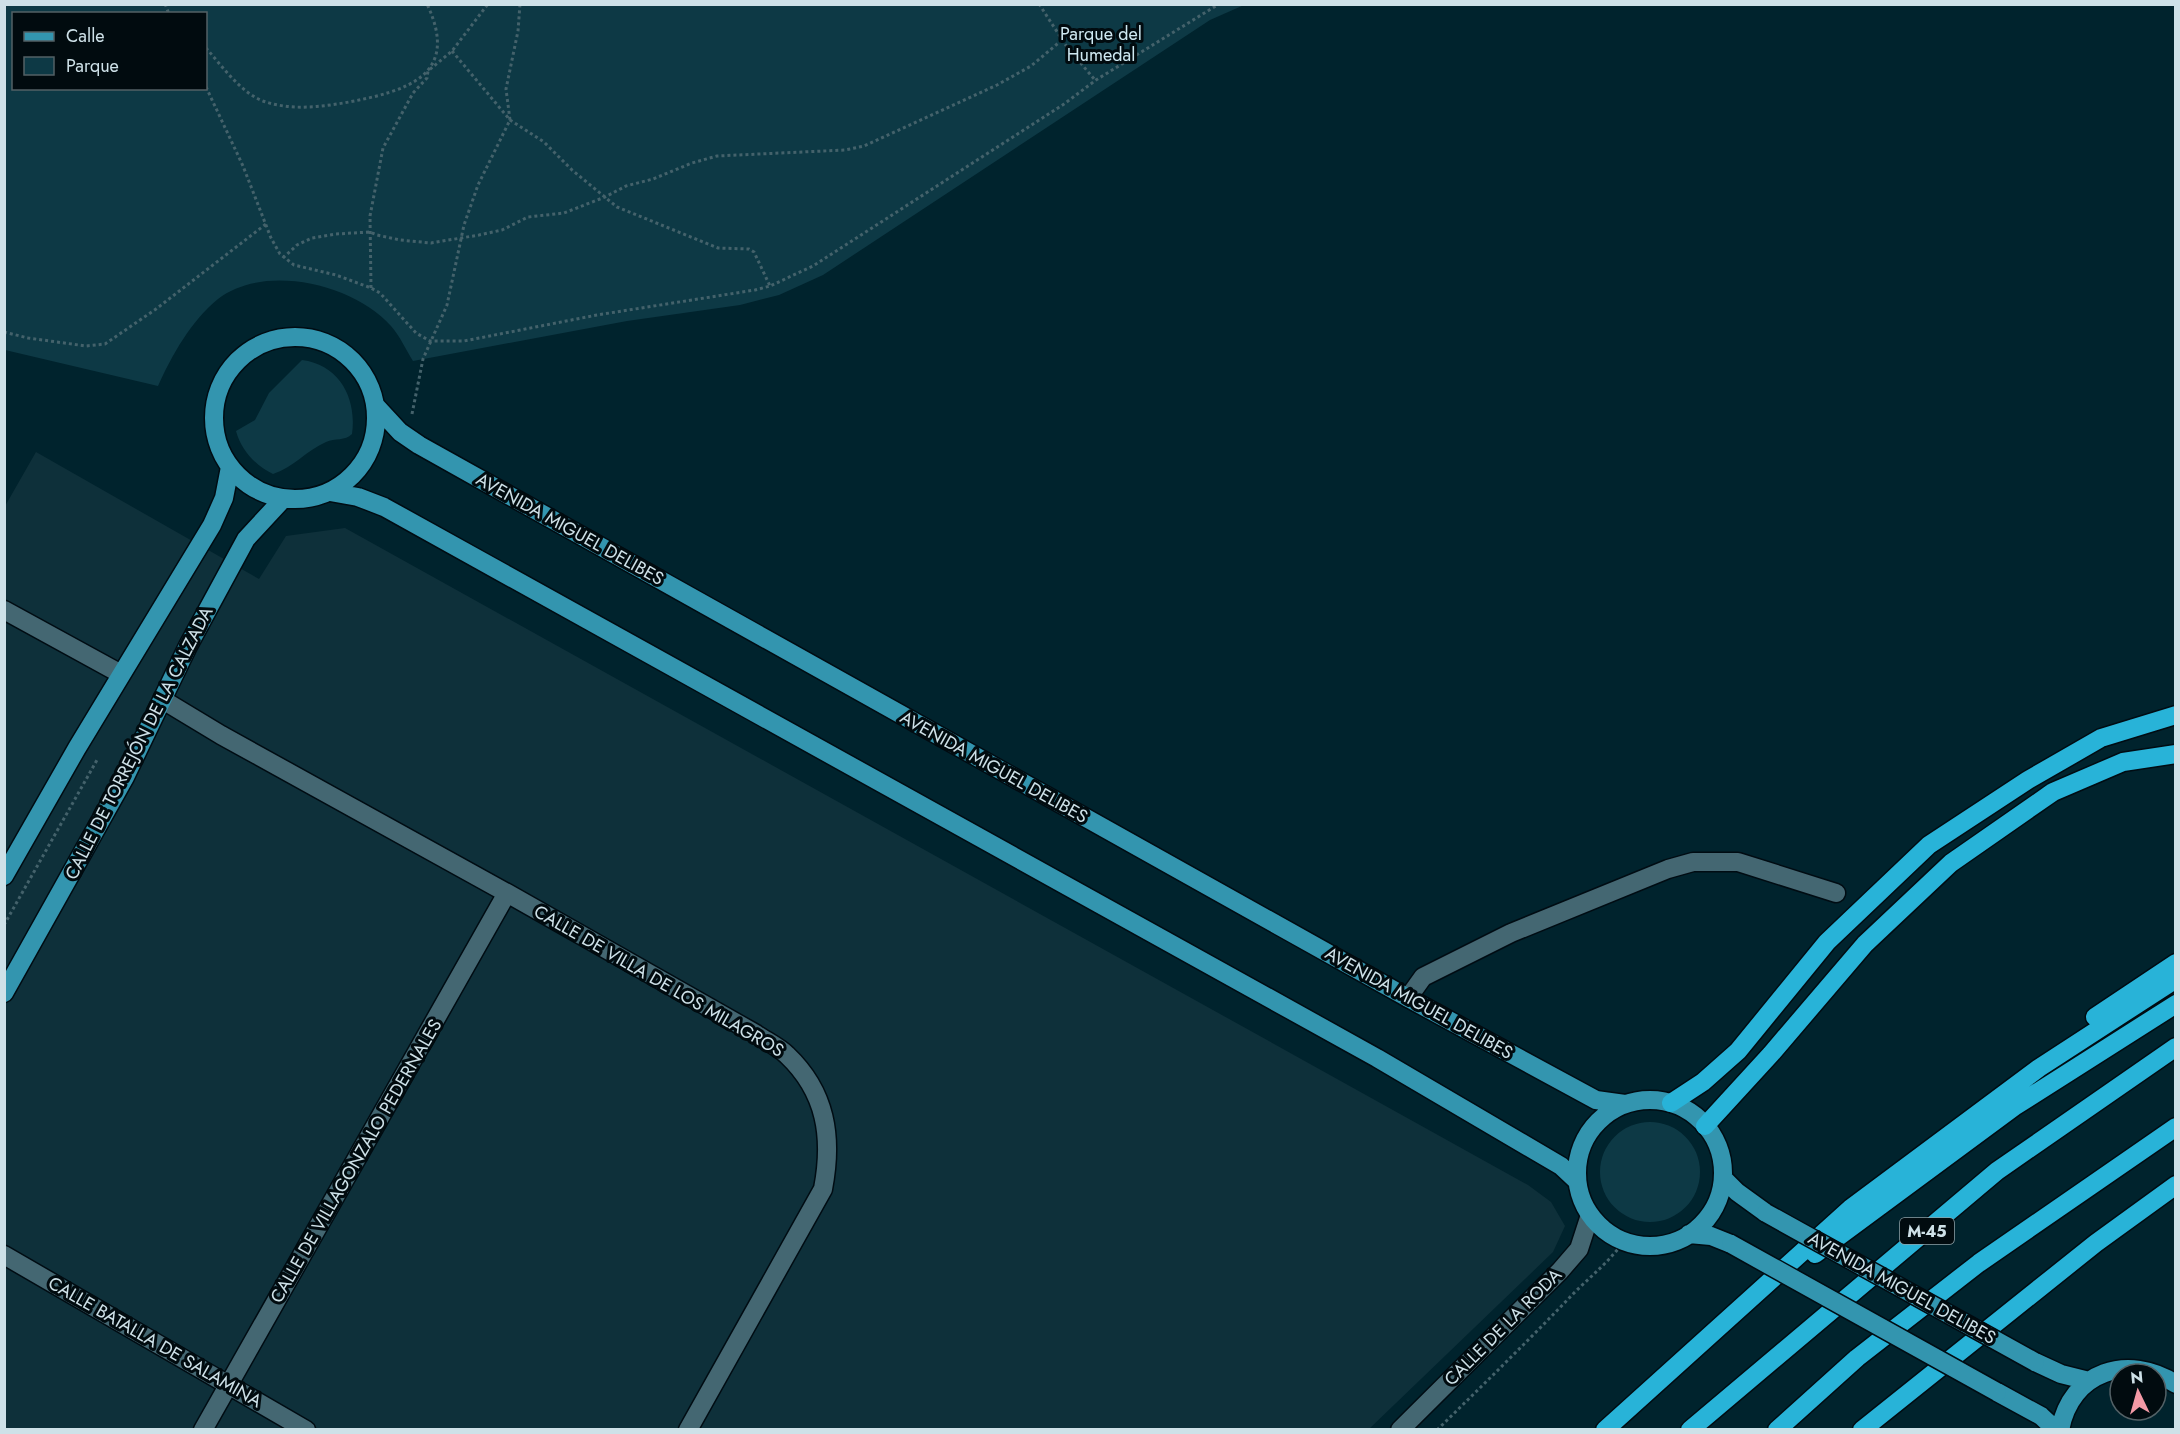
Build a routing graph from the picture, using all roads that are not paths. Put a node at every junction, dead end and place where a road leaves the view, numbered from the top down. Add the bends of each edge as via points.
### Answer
1 (376, 406) junction
2 (230, 467) junction
3 (330, 492) junction
4 (283, 499) junction
5 (4, 610) edge
6 (121, 674) junction
7 (163, 700) junction
8 (2175, 715) edge
9 (2175, 754) edge
10 (4, 876) edge
11 (507, 893) junction
12 (1836, 893) dead end
13 (2175, 963) edge
14 (2175, 980) edge
15 (4, 993) edge
16 (1408, 998) junction
17 (2175, 1004) edge
18 (2175, 1047) edge
19 (2039, 1068) junction
20 (1671, 1103) junction
21 (1625, 1104) junction
22 (1706, 1126) junction
23 (2175, 1127) edge
24 (1723, 1178) junction
25 (1577, 1181) junction
26 (2175, 1185) edge
27 (1590, 1215) junction
28 (1689, 1234) junction
29 (4, 1255) edge
30 (1724, 1321) junction
31 (2089, 1381) junction
32 (2175, 1384) edge
33 (227, 1385) junction
34 (203, 1430) edge
35 (306, 1430) edge
36 (688, 1430) edge
37 (1400, 1430) edge
38 (1605, 1430) edge
39 (1690, 1430) edge
40 (1778, 1430) edge
41 (1862, 1430) edge
42 (2058, 1430) edge

1 - 2 main road via 368,380 352,359 329,344 303,337 276,338 251,349 231,367 218,390 213,417 217,444
1 - 3 main road via 376,427 362,465
1 - 16 main road, AVENIDA MIGUEL DELIBES via 400,432 420,445
2 - 4 main road via 254,488
2 - 6 main road via 224,498 212,525
3 - 4 main road
3 - 25 main road via 384,507 1377,1059 1561,1166
4 - 7 main road, CALLE DE TORREJÓN DE LA CALZADA via 246,540
5 - 6 street
6 - 10 main road
7 - 11 street, CALLE DE VILLA DE LOS MILAGROS
7 - 15 main road, CALLE DE TORREJÓN DE LA CALZADA via 125,777
8 - 20 highway via 2101,738 1929,845 1827,942 1738,1051 1703,1082
9 - 22 highway via 2123,762 2053,792 1951,863 1865,944
11 - 33 street, CALLE DE VILLAGONZALO PEDERNALES
11 - 36 street, CALLE DE VILLA DE LOS MILAGROS via 786,1053 807,1077 822,1106 828,1155 824,1189
12 - 16 street via 1738,862 1693,862 1510,933 1423,977
13 - 19 highway via 2056,1044
14 - 19 highway
16 - 21 main road, AVENIDA MIGUEL DELIBES via 1596,1100
17 - 30 highway via 2014,1107
18 - 39 highway, M-45 via 1997,1171
19 - 30 highway via 1851,1208
20 - 21 main road via 1648,1100
20 - 22 main road
21 - 25 main road via 1593,1126 1577,1162
22 - 24 main road via 1722,1159
23 - 40 highway via 1979,1263 1857,1358
24 - 28 main road via 1712,1210
24 - 31 main road, AVENIDA MIGUEL DELIBES, bridge via 1766,1213 2035,1362
25 - 27 main road
26 - 41 highway via 2096,1243
27 - 28 main road via 1605,1231 1624,1241 1668,1243
27 - 37 street, CALLE DE LA RODA via 1579,1249 1560,1271
28 - 42 main road, bridge via 1711,1236 1731,1244 2040,1416
29 - 33 street, CALLE BATALLA DE SALAMINA
30 - 38 highway
31 - 32 main road via 2125,1368 2144,1369
31 - 42 main road via 2068,1403
33 - 34 street, CALLE DE VILLAGONZALO PEDERNALES
33 - 35 street, CALLE BATALLA DE SALAMINA

